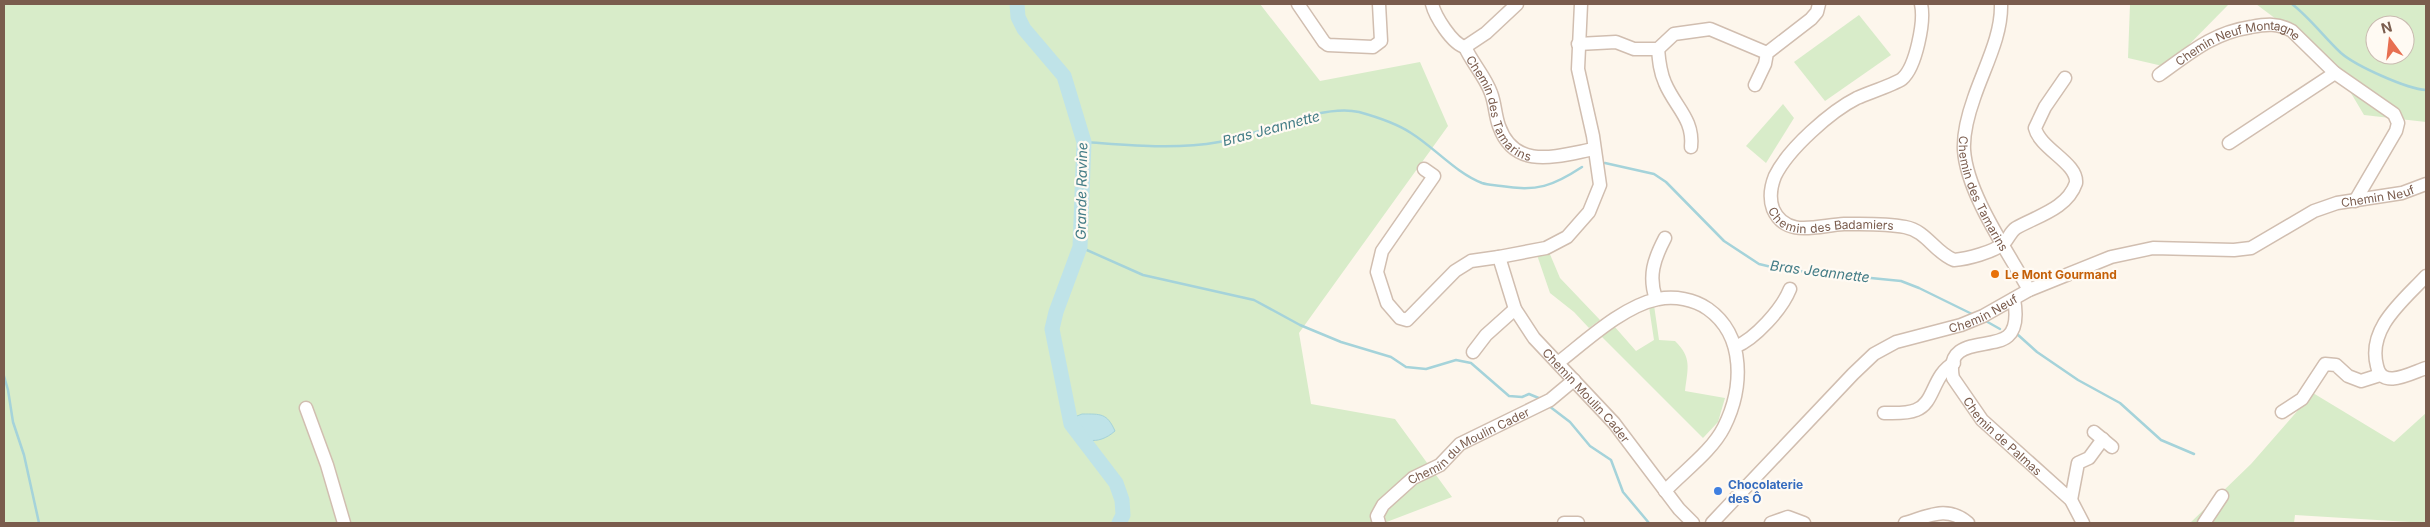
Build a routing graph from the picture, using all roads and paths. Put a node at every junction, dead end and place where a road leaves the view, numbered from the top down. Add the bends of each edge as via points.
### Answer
1 (1298, 4) edge
2 (1379, 4) edge
3 (1432, 4) edge
4 (1517, 4) edge
5 (1581, 4) edge
6 (1820, 4) edge
7 (1921, 4) edge
8 (2001, 4) edge
9 (1578, 44) junction
10 (1465, 47) junction
11 (1658, 49) junction
12 (1766, 53) junction
13 (2335, 73) junction
14 (2159, 75) dead end
15 (2065, 78) dead end
16 (1755, 85) dead end
17 (2229, 143) dead end
18 (1691, 147) dead end
19 (1594, 149) junction
20 (1424, 169) dead end
21 (2426, 184) edge
22 (2355, 201) junction
23 (1665, 238) dead end
24 (2004, 243) junction
25 (1499, 257) junction
26 (2426, 276) edge
27 (1790, 289) dead end
28 (2029, 290) junction
29 (1656, 299) junction
30 (2014, 299) junction
31 (1515, 309) junction
32 (1735, 348) junction
33 (1473, 352) dead end
34 (1559, 362) junction
35 (1954, 362) junction
36 (2426, 368) edge
37 (2380, 375) junction
38 (1574, 380) junction
39 (306, 408) dead end
40 (2282, 412) dead end
41 (1884, 413) dead end
42 (2103, 439) dead end
43 (1665, 491) junction
44 (2222, 496) dead end
45 (2070, 500) junction
46 (344, 523) edge
47 (1379, 523) edge
48 (1564, 523) edge
49 (1578, 523) edge
50 (1693, 523) edge
51 (1712, 523) edge
52 (1771, 523) edge
53 (1804, 523) edge
54 (1905, 523) edge
55 (1968, 523) edge
56 (2083, 523) edge
57 (2204, 523) edge

1 - 2 street via 1328,45 1373,47 1381,41
3 - 10 street via 1439,20 1459,45
4 - 10 street, Chemin des Tamarins via 1486,33
5 - 9 street
6 - 12 street via 1811,19
7 - 24 street, Chemin des Badamiers via 1923,23 1910,68 1902,79 1854,99 1798,144 1776,174 1770,194 1772,205 1784,223 1796,228 1842,224 1905,227 1926,236 1939,252 1954,260 1974,256
8 - 24 street, Chemin des Tamarins via 1996,38 1965,126 1964,149 1968,176
9 - 11 street via 1616,42 1634,49
9 - 19 street via 1578,68
10 - 19 street, Chemin des Tamarins via 1492,94 1506,141 1516,152 1546,157
11 - 12 street via 1674,34 1710,29
11 - 18 street via 1666,84 1692,128
12 - 16 street via 1765,64
13 - 14 street, Chemin Neuf Montagne via 2292,31 2267,24 2218,35
13 - 17 street
13 - 22 street, Chemin Neuf Montagne via 2387,107 2398,123
15 - 24 street via 2035,128 2040,138 2072,170 2075,187 2052,211 2015,229
19 - 25 street via 1600,185 1589,212 1577,228 1546,248
20 - 25 street via 1434,176 1382,251 1377,272 1387,303 1400,318 1407,320 1455,271 1472,262
21 - 22 street, Chemin Neuf via 2402,193
22 - 28 street, Chemin Neuf via 2314,211 2250,248 2133,251
23 - 29 street via 1651,277
24 - 28 street, Chemin des Tamarins
25 - 31 street, Chemin Moulin Cader
26 - 37 street via 2387,319 2378,335 2374,352
27 - 32 street via 1784,303 1745,343
28 - 30 street, Chemin Neuf
29 - 32 street via 1686,299 1701,304 1727,327
29 - 34 street via 1622,315
30 - 35 street via 2016,321 2009,336 1969,347
30 - 51 street, Chemin Neuf via 1983,316 1896,342 1874,354
31 - 33 street via 1486,335
31 - 34 street, Chemin Moulin Cader via 1534,338
32 - 43 street via 1737,382 1724,427
34 - 38 street, Chemin Moulin Cader
35 - 41 street via 1941,372 1929,399 1921,407 1911,412
35 - 45 street, Chemin de Palmas via 1953,378 1982,420
36 - 37 street via 2390,380
37 - 40 street via 2361,381 2348,376 2336,365 2325,364 2302,399
38 - 43 street, Chemin Moulin Cader via 1614,424
38 - 47 street, Chemin du Moulin Cader via 1550,400 1460,444 1440,465 1413,478 1383,505 1377,516
39 - 46 street
42 - 45 street via 2089,458 2078,463
43 - 50 street, Chemin Moulin Cader
44 - 57 street
45 - 56 street, Chemin de Palmas
48 - 49 street
52 - 53 street via 1788,517
54 - 55 street via 1944,512 1959,516

